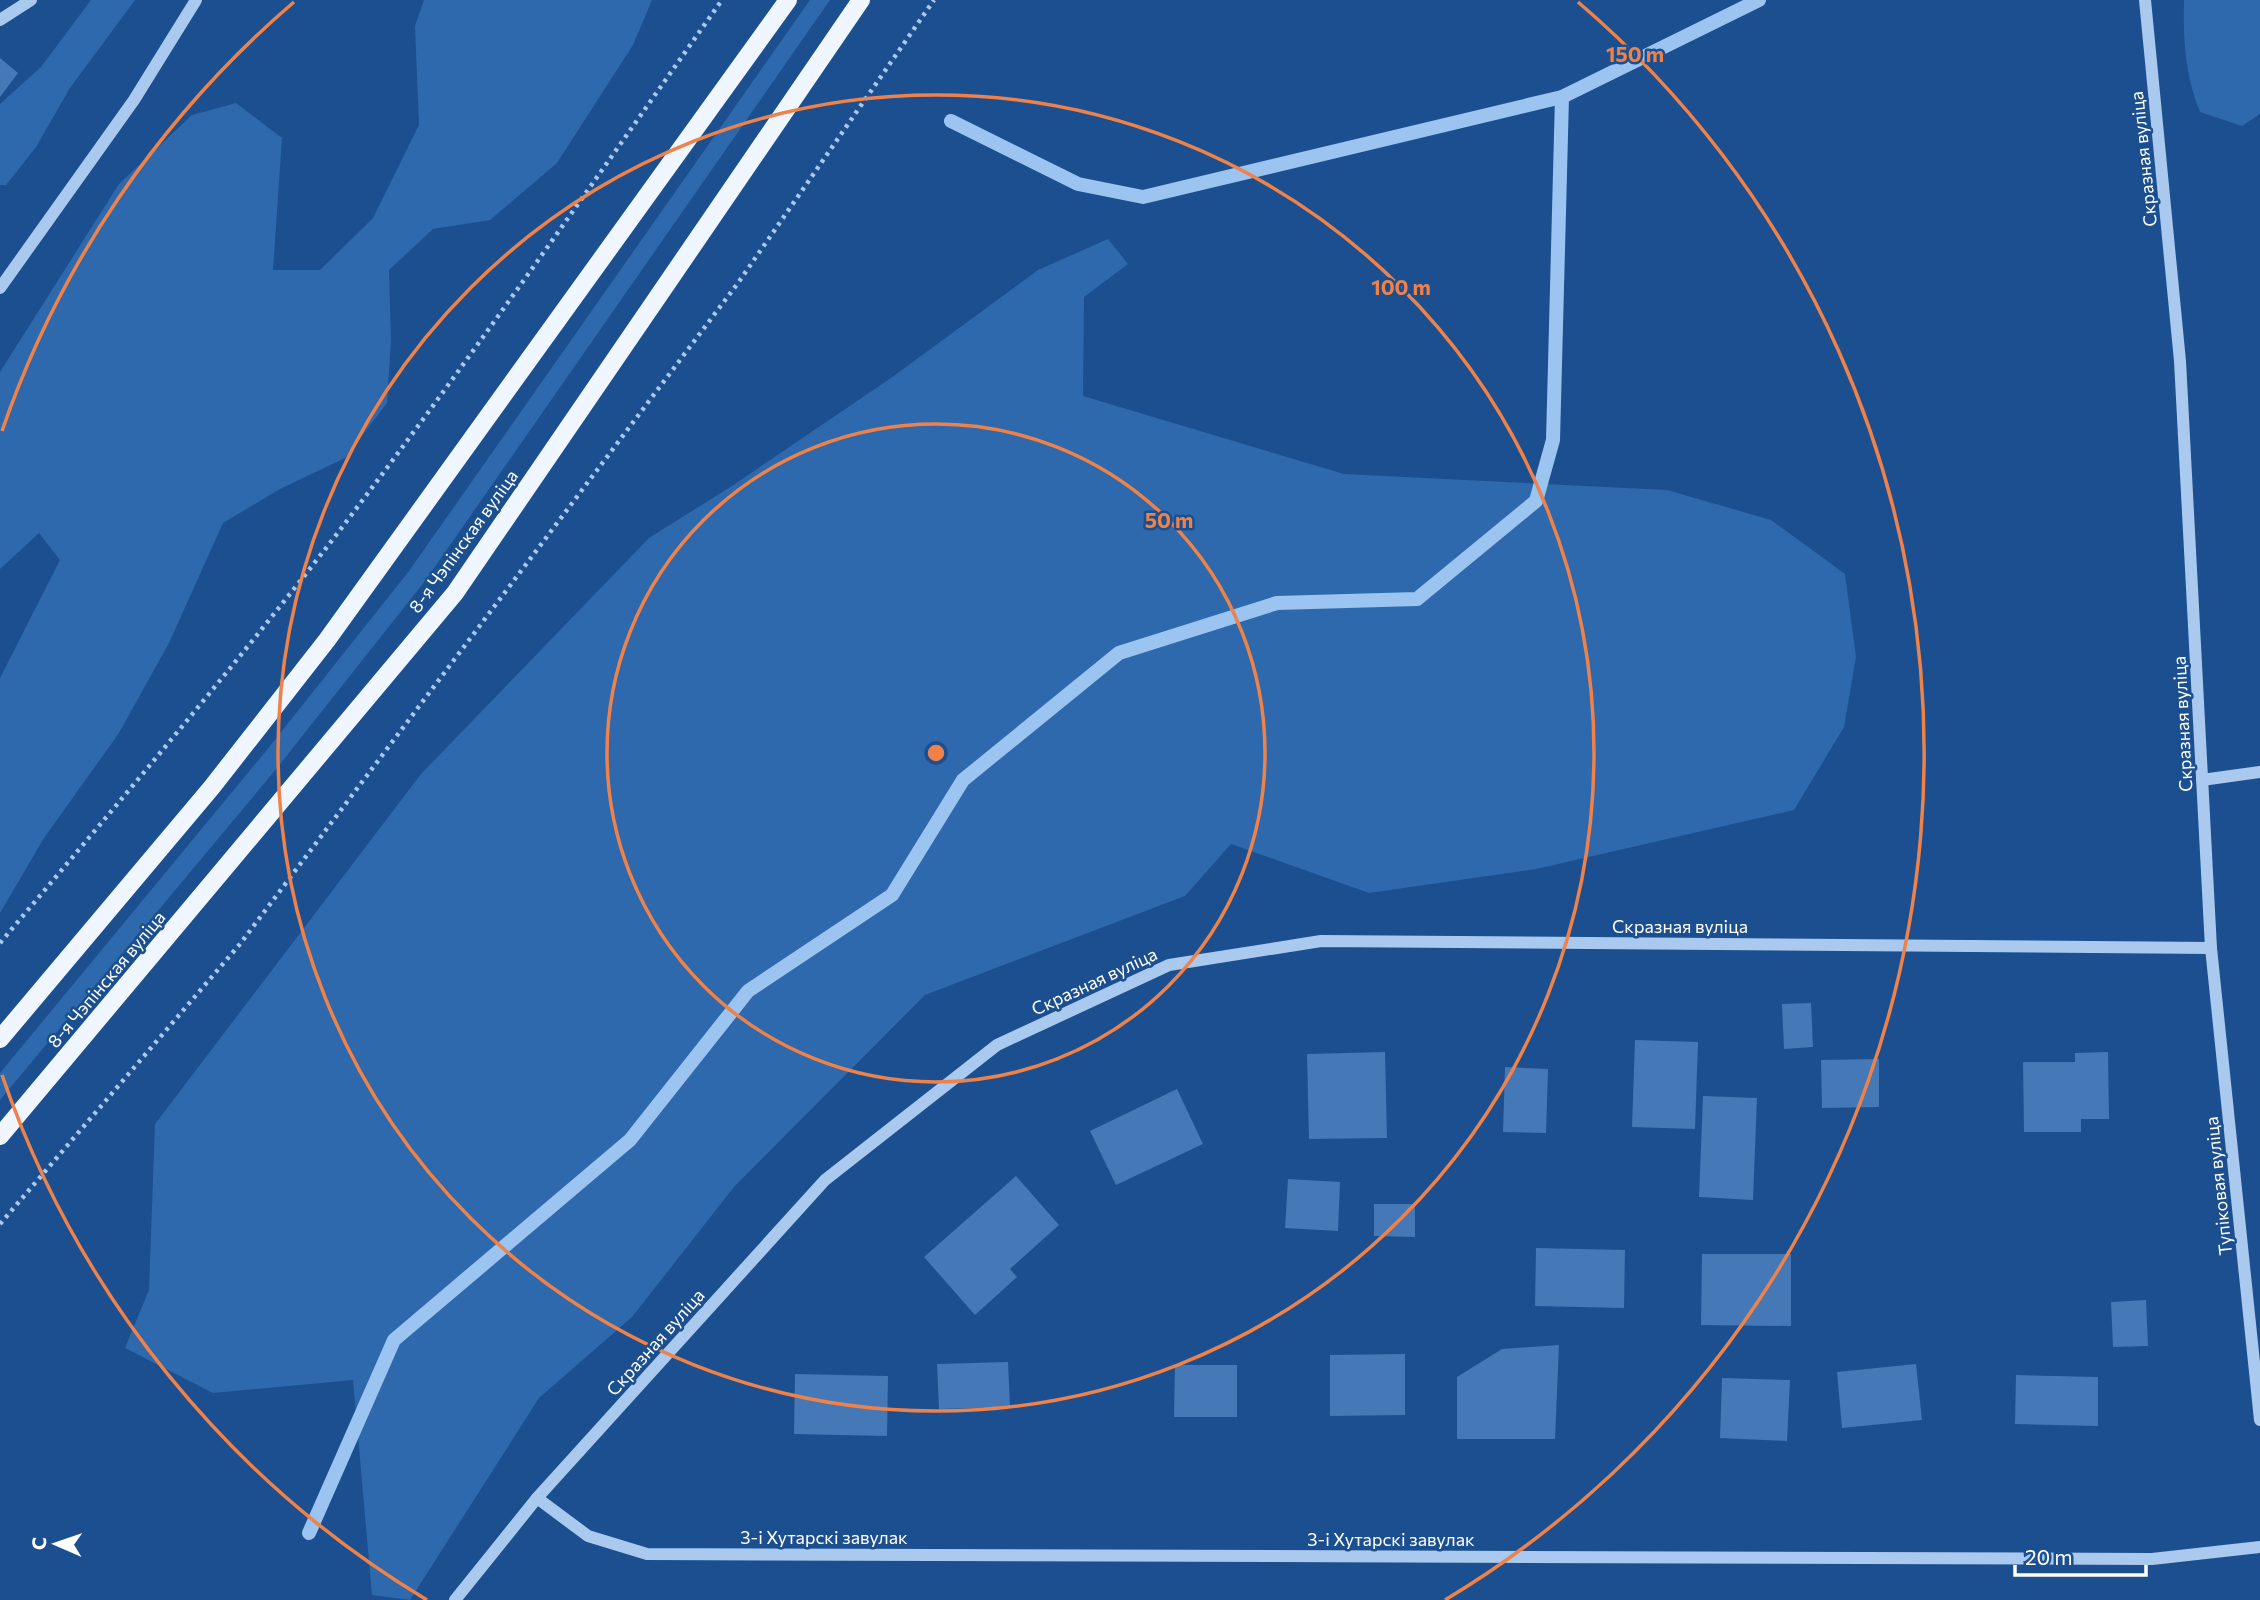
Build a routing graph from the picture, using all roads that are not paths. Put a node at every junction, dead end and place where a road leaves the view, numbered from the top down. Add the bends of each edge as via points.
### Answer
1 (31, 0) edge
2 (196, 0) edge
3 (788, 0) edge
4 (861, 0) edge
5 (2145, 0) edge
6 (0, 20) edge
7 (0, 288) edge
8 (2260, 772) edge
9 (2202, 780) junction
10 (2211, 948) junction
11 (0, 1038) edge
12 (0, 1136) edge
13 (2260, 1420) edge
14 (537, 1498) junction
15 (2260, 1547) edge
16 (455, 1600) edge

1 - 6 street
2 - 7 street via 134,100
3 - 11 main road via 327,640 212,787
4 - 12 main road, 8-я Чэпінская вуліца via 455,593
5 - 9 street, Скразная вуліца via 2180,361
8 - 9 street
9 - 10 street, Скразная вуліца
10 - 13 street, Тупіковая вуліца
10 - 14 street, Скразная вуліца via 1321,940 1169,965 997,1045 825,1180
14 - 15 street, 3-і Хутарскі завулак via 588,1536 647,1554 2152,1559
14 - 16 street, Скразная вуліца

